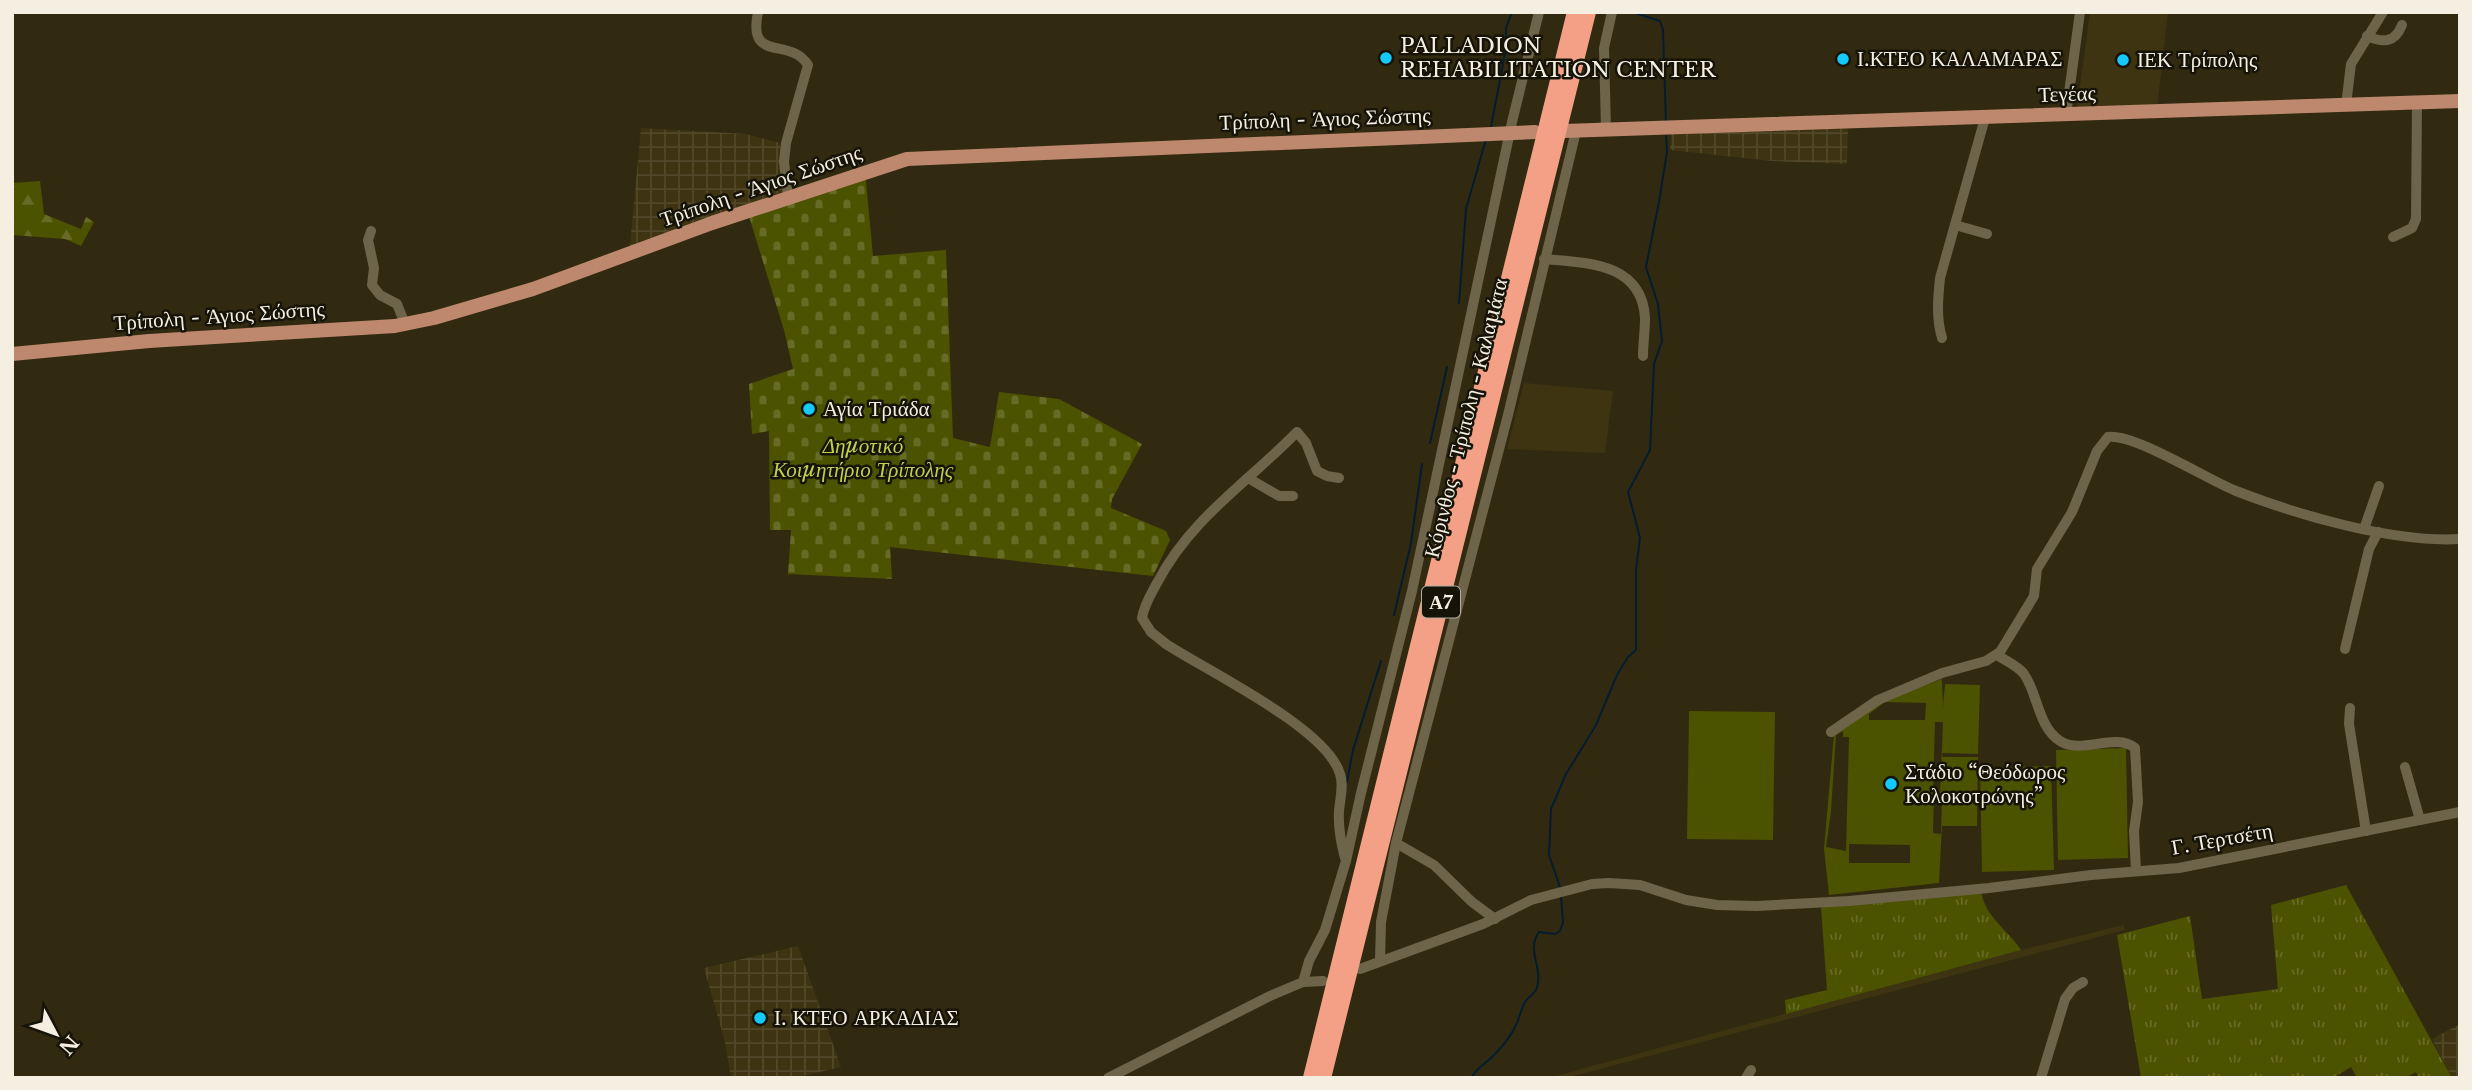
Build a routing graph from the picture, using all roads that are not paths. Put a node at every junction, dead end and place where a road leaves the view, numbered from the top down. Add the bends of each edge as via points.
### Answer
1 (758, 12) edge
2 (1539, 12) edge
3 (1575, 12) edge
4 (1588, 12) edge
5 (1612, 12) edge
6 (2080, 12) edge
7 (2383, 12) edge
8 (2402, 24) dead end
9 (2367, 36) junction
10 (2460, 101) edge
11 (2417, 102) junction
12 (2346, 105) junction
13 (2066, 115) junction
14 (1985, 118) junction
15 (1606, 130) junction
16 (1570, 131) joint
17 (1535, 132) dead end
18 (1511, 133) junction
19 (788, 197) junction
20 (1955, 226) junction
21 (370, 231) dead end
22 (1987, 234) dead end
23 (2393, 237) dead end
24 (1544, 260) junction
25 (405, 324) junction
26 (1942, 338) dead end
27 (12, 354) edge
28 (1643, 356) dead end
29 (1248, 478) junction
30 (1339, 478) dead end
31 (2379, 486) dead end
32 (1293, 496) dead end
33 (2364, 529) junction
34 (2378, 532) junction
35 (2460, 539) edge
36 (2345, 649) dead end
37 (1997, 655) junction
38 (2350, 708) dead end
39 (1831, 732) dead end
40 (2405, 767) dead end
41 (2460, 812) edge
42 (2420, 820) junction
43 (2366, 831) junction
44 (1395, 843) junction
45 (1346, 861) junction
46 (2136, 871) junction
47 (1495, 919) junction
48 (1380, 961) junction
49 (1360, 969) dead end
50 (1323, 981) dead end
51 (1303, 982) junction
52 (2083, 982) dead end
53 (1108, 1078) edge
54 (1311, 1078) edge
55 (1323, 1078) edge
56 (2041, 1078) edge

1 - 19 street via 755,32 759,40 798,55 808,65 786,143
2 - 18 street
3 - 54 highway, Κόρινθος - Τρίπολη - Καλαμάτα / Α7
4 - 55 highway, Κόρινθος - Τρίπολη - Καλαμάτα / Α7
5 - 15 street via 1604,48
6 - 13 street
7 - 9 street
8 - 9 street via 2390,40
9 - 12 street via 2351,64
10 - 11 main road, Τεγέας
11 - 12 main road, Τεγέας
11 - 23 street via 2416,219 2412,228
12 - 13 main road, Τεγέας
13 - 14 main road, Τεγέας
14 - 15 main road, Τεγέας
14 - 20 street
15 - 16 main road
16 - 24 street
17 - 18 main road, Τρίπολη - Άγιος Σώστης
18 - 19 main road, Τρίπολη - Άγιος Σώστης via 935,157 902,160
18 - 45 street via 1412,591
19 - 25 main road, Τρίπολη - Άγιος Σώστης via 533,289
20 - 22 street
20 - 26 street via 1940,278
21 - 25 street via 372,285 397,304
24 - 28 street via 1604,267 1629,279 1645,316
24 - 44 street via 1508,415
25 - 27 main road, Τρίπολη - Άγιος Σώστης
29 - 30 street via 1297,432 1317,471
29 - 32 street via 1279,496
29 - 45 street via 1179,545 1149,599 1143,621 1166,644 1283,714 1325,750 1340,774 1340,841
31 - 33 street
33 - 34 street
33 - 37 street via 2233,490 2166,456 2108,437 2097,451 2072,512 2037,569 2034,596
34 - 35 street via 2430,540
34 - 36 street
37 - 39 street via 1878,700
37 - 46 street via 2023,673 2045,723 2058,740 2069,745 2128,743 2135,748
38 - 43 street
40 - 42 street
41 - 42 street, Γ. Τερτσέτη
42 - 43 street, Γ. Τερτσέτη
43 - 46 street, Γ. Τερτσέτη via 2199,865
44 - 47 street via 1434,864
44 - 48 street via 1381,922
45 - 51 street
46 - 47 street, Γ. Τερτσέτη via 1849,901 1756,906 1700,902 1640,885 1600,883 1531,900
47 - 48 street, Γ. Τερτσέτη
48 - 49 street, Γ. Τερτσέτη
50 - 51 street
51 - 53 street
52 - 56 street via 2065,999

